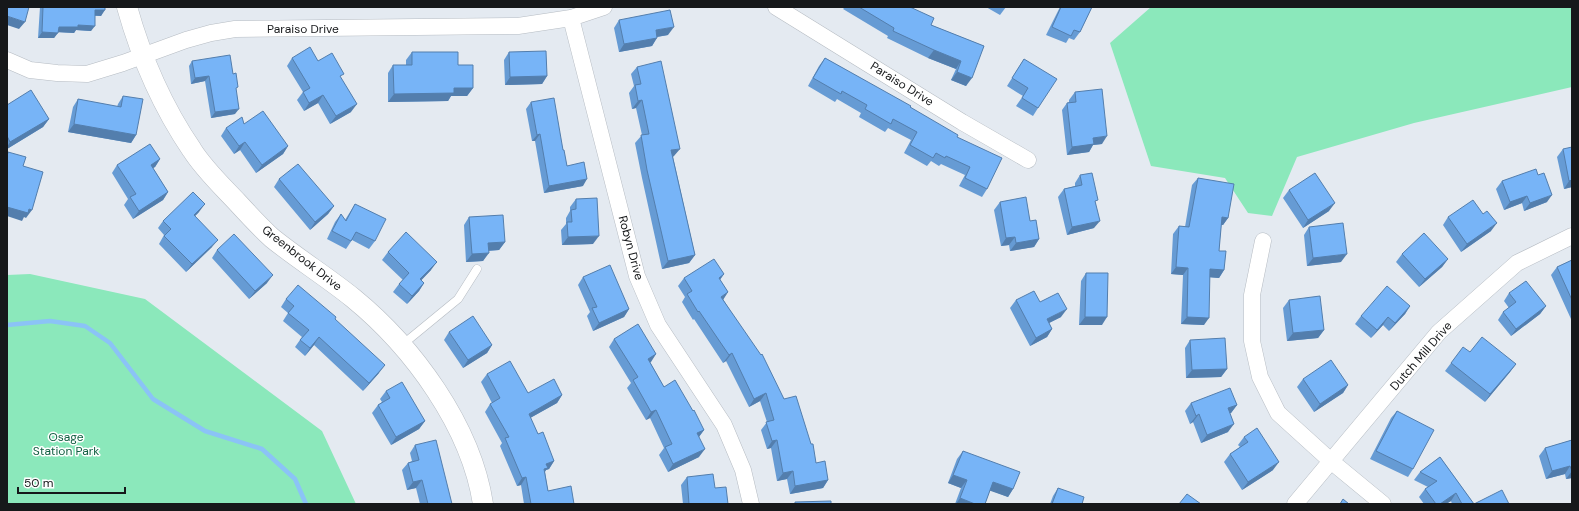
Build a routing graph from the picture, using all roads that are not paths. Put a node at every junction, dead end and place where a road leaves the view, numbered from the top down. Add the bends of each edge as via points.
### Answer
1 (127, 7) edge
2 (604, 7) edge
3 (776, 7) edge
4 (572, 18) junction
5 (142, 55) junction
6 (7, 60) edge
7 (1028, 160) dead end
8 (1572, 236) edge
9 (1263, 241) dead end
10 (477, 270) dead end
11 (402, 345) junction
12 (1332, 462) junction
13 (483, 504) edge
14 (752, 504) edge
15 (1295, 504) edge
16 (1383, 504) edge

1 - 5 street, Greenbrook Drive
2 - 4 street, Paraiso Drive
3 - 7 street, Paraiso Drive
4 - 5 street, Paraiso Drive via 518,26 235,29 211,33
4 - 14 street, Robyn Drive via 637,276 658,325 724,425 743,470
5 - 6 street, Paraiso Drive via 87,74 30,70
5 - 11 street, Greenbrook Drive via 176,126 192,151 219,183 272,237 352,297
8 - 12 street, Dutch Mill Drive via 1517,263 1439,332
9 - 12 street via 1252,294 1252,341 1260,377 1278,413
10 - 11 lane via 458,299
11 - 13 street, Greenbrook Drive via 434,387 456,426 471,459
12 - 15 street, Dutch Mill Drive
12 - 16 street

